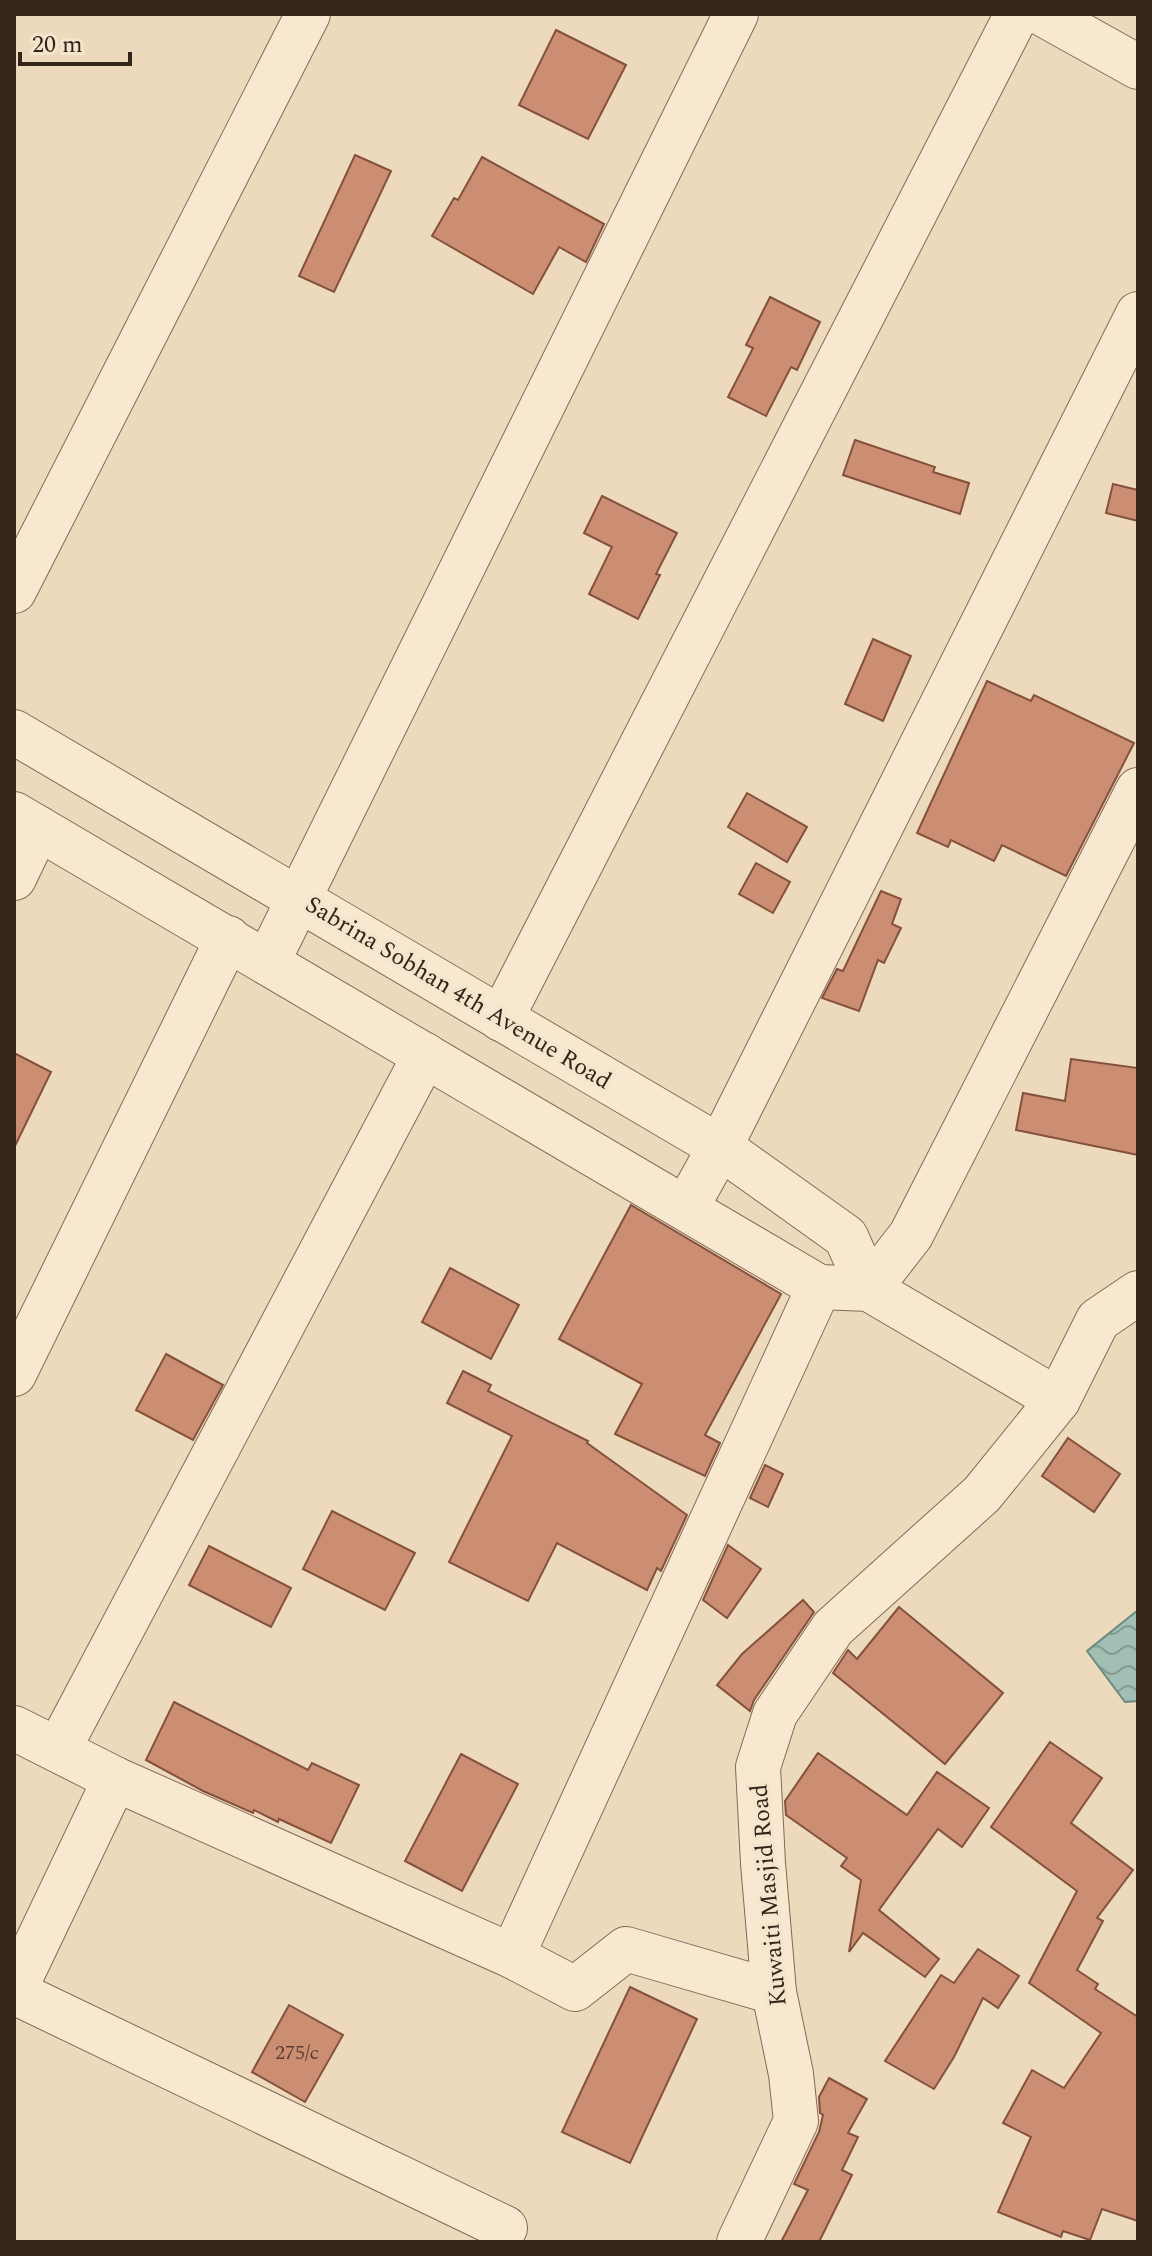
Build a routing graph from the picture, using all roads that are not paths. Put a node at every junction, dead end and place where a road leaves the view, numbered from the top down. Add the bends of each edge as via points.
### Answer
1 (308, 14) edge
2 (736, 14) edge
3 (1017, 14) edge
4 (1043, 14) edge
5 (1138, 67) edge
6 (1138, 314) edge
7 (14, 591) edge
8 (14, 732) edge
9 (1138, 790) edge
10 (26, 821) edge
11 (14, 878) edge
12 (300, 900) junction
13 (228, 938) junction
14 (268, 961) junction
15 (501, 1019) junction
16 (425, 1055) junction
17 (720, 1147) junction
18 (686, 1208) junction
19 (819, 1287) junction
20 (869, 1289) junction
21 (1138, 1293) edge
22 (14, 1374) edge
23 (1058, 1400) junction
24 (14, 1728) edge
25 (58, 1750) junction
26 (115, 1779) junction
27 (512, 1956) junction
28 (14, 1992) edge
29 (774, 1992) junction
30 (505, 2228) dead end
31 (739, 2242) edge

1 - 7 street
2 - 12 street
3 - 15 street
4 - 5 street
6 - 17 street
8 - 12 street, Sabrina Sobhan 4th Avenue Road
9 - 20 street via 911,1235
10 - 11 street
10 - 13 street
12 - 14 street
12 - 15 street, Sabrina Sobhan 4th Avenue Road
13 - 14 street
13 - 22 street
14 - 16 street
15 - 17 street, Sabrina Sobhan 4th Avenue Road
16 - 18 street
16 - 25 street
17 - 18 street
17 - 20 street, Sabrina Sobhan 4th Avenue Road via 846,1237
18 - 19 street
19 - 20 street
19 - 27 street
20 - 23 street
21 - 23 street, Kuwaiti Masjid Road via 1098,1320
23 - 29 street, Kuwaiti Masjid Road via 982,1494 833,1628 775,1714 758,1767
24 - 25 street
25 - 26 street
26 - 27 street
26 - 28 street
27 - 29 street via 575,1989 626,1949
28 - 30 street
29 - 31 street, Kuwaiti Masjid Road via 796,2121

